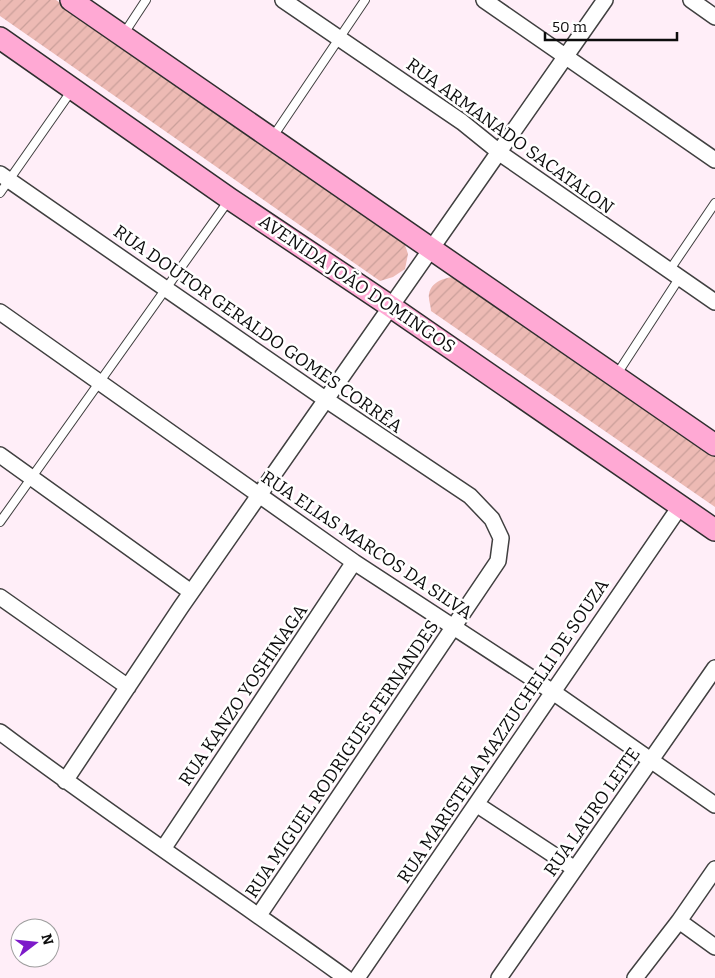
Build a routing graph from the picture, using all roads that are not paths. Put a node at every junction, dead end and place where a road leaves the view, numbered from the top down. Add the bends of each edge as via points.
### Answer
1 (71, 0) edge
2 (146, 0) edge
3 (283, 0) edge
4 (365, 0) edge
5 (484, 0) edge
6 (605, 0) edge
7 (691, 0) edge
8 (715, 17) edge
9 (123, 35) junction
10 (0, 38) edge
11 (339, 38) junction
12 (565, 57) junction
13 (73, 89) junction
14 (272, 138) junction
15 (499, 151) junction
16 (715, 160) edge
17 (4, 177) edge
18 (0, 193) edge
19 (230, 198) junction
20 (715, 204) edge
21 (431, 248) junction
22 (674, 274) junction
23 (166, 288) junction
24 (715, 302) edge
25 (390, 306) junction
26 (0, 312) edge
27 (616, 376) junction
28 (99, 382) junction
29 (324, 400) junction
30 (715, 445) edge
31 (0, 455) edge
32 (32, 478) junction
33 (258, 495) junction
34 (681, 505) junction
35 (492, 519) joint
36 (0, 522) edge
37 (715, 530) edge
38 (354, 562) junction
39 (191, 592) junction
40 (0, 597) edge
41 (454, 626) junction
42 (715, 668) edge
43 (128, 687) junction
44 (553, 692) junction
45 (0, 732) edge
46 (651, 760) junction
47 (65, 781) junction
48 (476, 804) junction
49 (715, 806) edge
50 (163, 848) junction
51 (575, 869) junction
52 (715, 869) edge
53 (259, 915) junction
54 (679, 921) junction
55 (715, 947) edge
56 (346, 978) edge
57 (357, 978) edge
58 (499, 978) edge
59 (635, 978) edge

1 - 9 street
2 - 9 lane
3 - 11 street, RUA ARMANADO SACATALON
4 - 11 lane
5 - 12 street
6 - 12 street
7 - 8 street
9 - 14 street
10 - 13 street, AVENIDA JOÃO DOMINGOS
11 - 14 lane
11 - 15 street, RUA ARMANADO SACATALON
12 - 15 street
12 - 16 street
13 - 17 lane
13 - 19 street, AVENIDA JOÃO DOMINGOS
14 - 21 street
15 - 21 street
15 - 22 street, RUA ARMANADO SACATALON
17 - 18 lane
17 - 23 street, RUA DOUTOR GERALDO GOMES CORRÊA
19 - 23 lane
19 - 25 street, AVENIDA JOÃO DOMINGOS
20 - 22 lane
21 - 25 street
21 - 27 street
22 - 24 street, RUA ARMANADO SACATALON
22 - 27 lane
23 - 28 lane
23 - 29 street, RUA DOUTOR GERALDO GOMES CORRÊA
25 - 29 street
25 - 34 street, AVENIDA JOÃO DOMINGOS
26 - 28 street, RUA ELIAS MARCOS DA SILVA
27 - 30 street
28 - 32 lane
28 - 33 street, RUA ELIAS MARCOS DA SILVA
29 - 33 street
29 - 35 street, RUA DOUTOR GERALDO GOMES CORRÊA via 470,496
31 - 32 street
32 - 36 lane
32 - 39 street
33 - 38 street, RUA ELIAS MARCOS DA SILVA
33 - 39 street
34 - 37 street, AVENIDA JOÃO DOMINGOS
34 - 44 street, RUA MARISTELA MAZZUCHELLI DE SOUZA
35 - 41 street, RUA MIGUEL RODRIGUES FERNANDES via 501,538 498,561
38 - 41 street, RUA ELIAS MARCOS DA SILVA
38 - 50 street, RUA KANZO YOSHINAGA
39 - 43 street
40 - 43 street
41 - 44 street, RUA ELIAS MARCOS DA SILVA
41 - 53 street, RUA MIGUEL RODRIGUES FERNANDES
42 - 46 street, RUA LAURO LEITE
43 - 47 street
44 - 46 street, RUA ELIAS MARCOS DA SILVA
44 - 48 street, RUA MARISTELA MAZZUCHELLI DE SOUZA
45 - 47 street
46 - 49 street, RUA ELIAS MARCOS DA SILVA
46 - 51 street, RUA LAURO LEITE
47 - 50 street
48 - 51 street
48 - 57 street, RUA MARISTELA MAZZUCHELLI DE SOUZA
50 - 53 street
51 - 58 street, RUA LAURO LEITE
52 - 54 street
53 - 56 street
54 - 55 street
54 - 59 street

